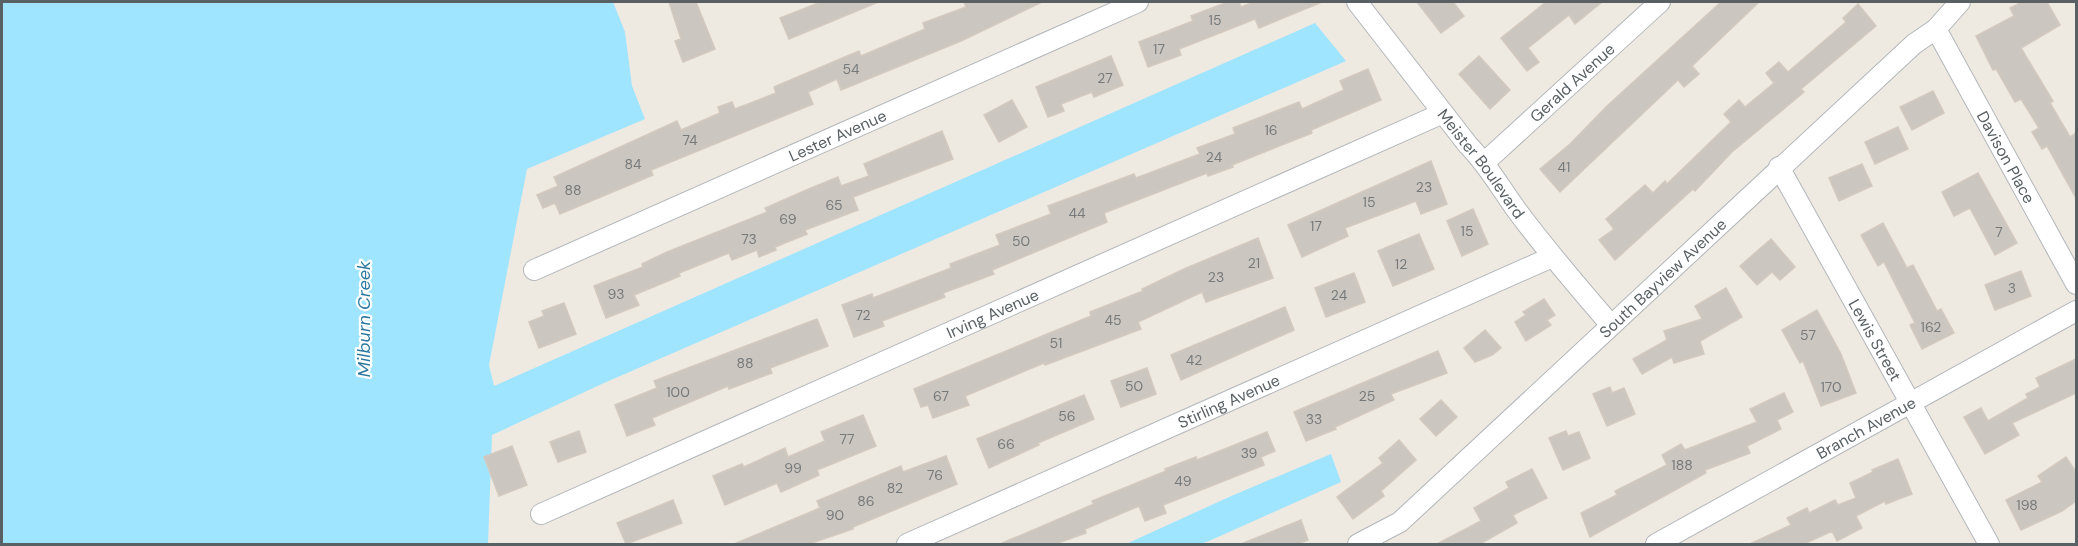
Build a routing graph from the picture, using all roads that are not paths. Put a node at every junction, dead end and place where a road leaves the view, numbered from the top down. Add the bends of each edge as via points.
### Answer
1 (1138, 2) edge
2 (1660, 2) edge
3 (1960, 2) edge
4 (1360, 3) edge
5 (1936, 29) junction
6 (1443, 113) junction
7 (1485, 162) junction
8 (1779, 167) junction
9 (1552, 257) junction
10 (534, 270) dead end
11 (2076, 284) edge
12 (2076, 311) edge
13 (1610, 324) junction
14 (1910, 403) junction
15 (541, 514) dead end
16 (907, 544) edge
17 (1358, 544) edge
18 (1656, 544) edge
19 (1989, 544) edge

1 - 10 street, Lester Avenue
2 - 7 street, Gerald Avenue
3 - 5 street, South Bayview Avenue
4 - 6 street, Meister Boulevard
5 - 8 street, South Bayview Avenue via 1914,44
5 - 11 street, Davison Place
6 - 7 street, Meister Boulevard
6 - 15 street, Irving Avenue
7 - 9 street, Meister Boulevard
8 - 13 street, South Bayview Avenue
8 - 14 street, Lewis Street
9 - 13 street, Meister Boulevard
9 - 16 street, Stirling Avenue
12 - 14 street, Branch Avenue
13 - 17 street, South Bayview Avenue via 1400,522
14 - 18 street, Branch Avenue
14 - 19 street, Lewis Street

